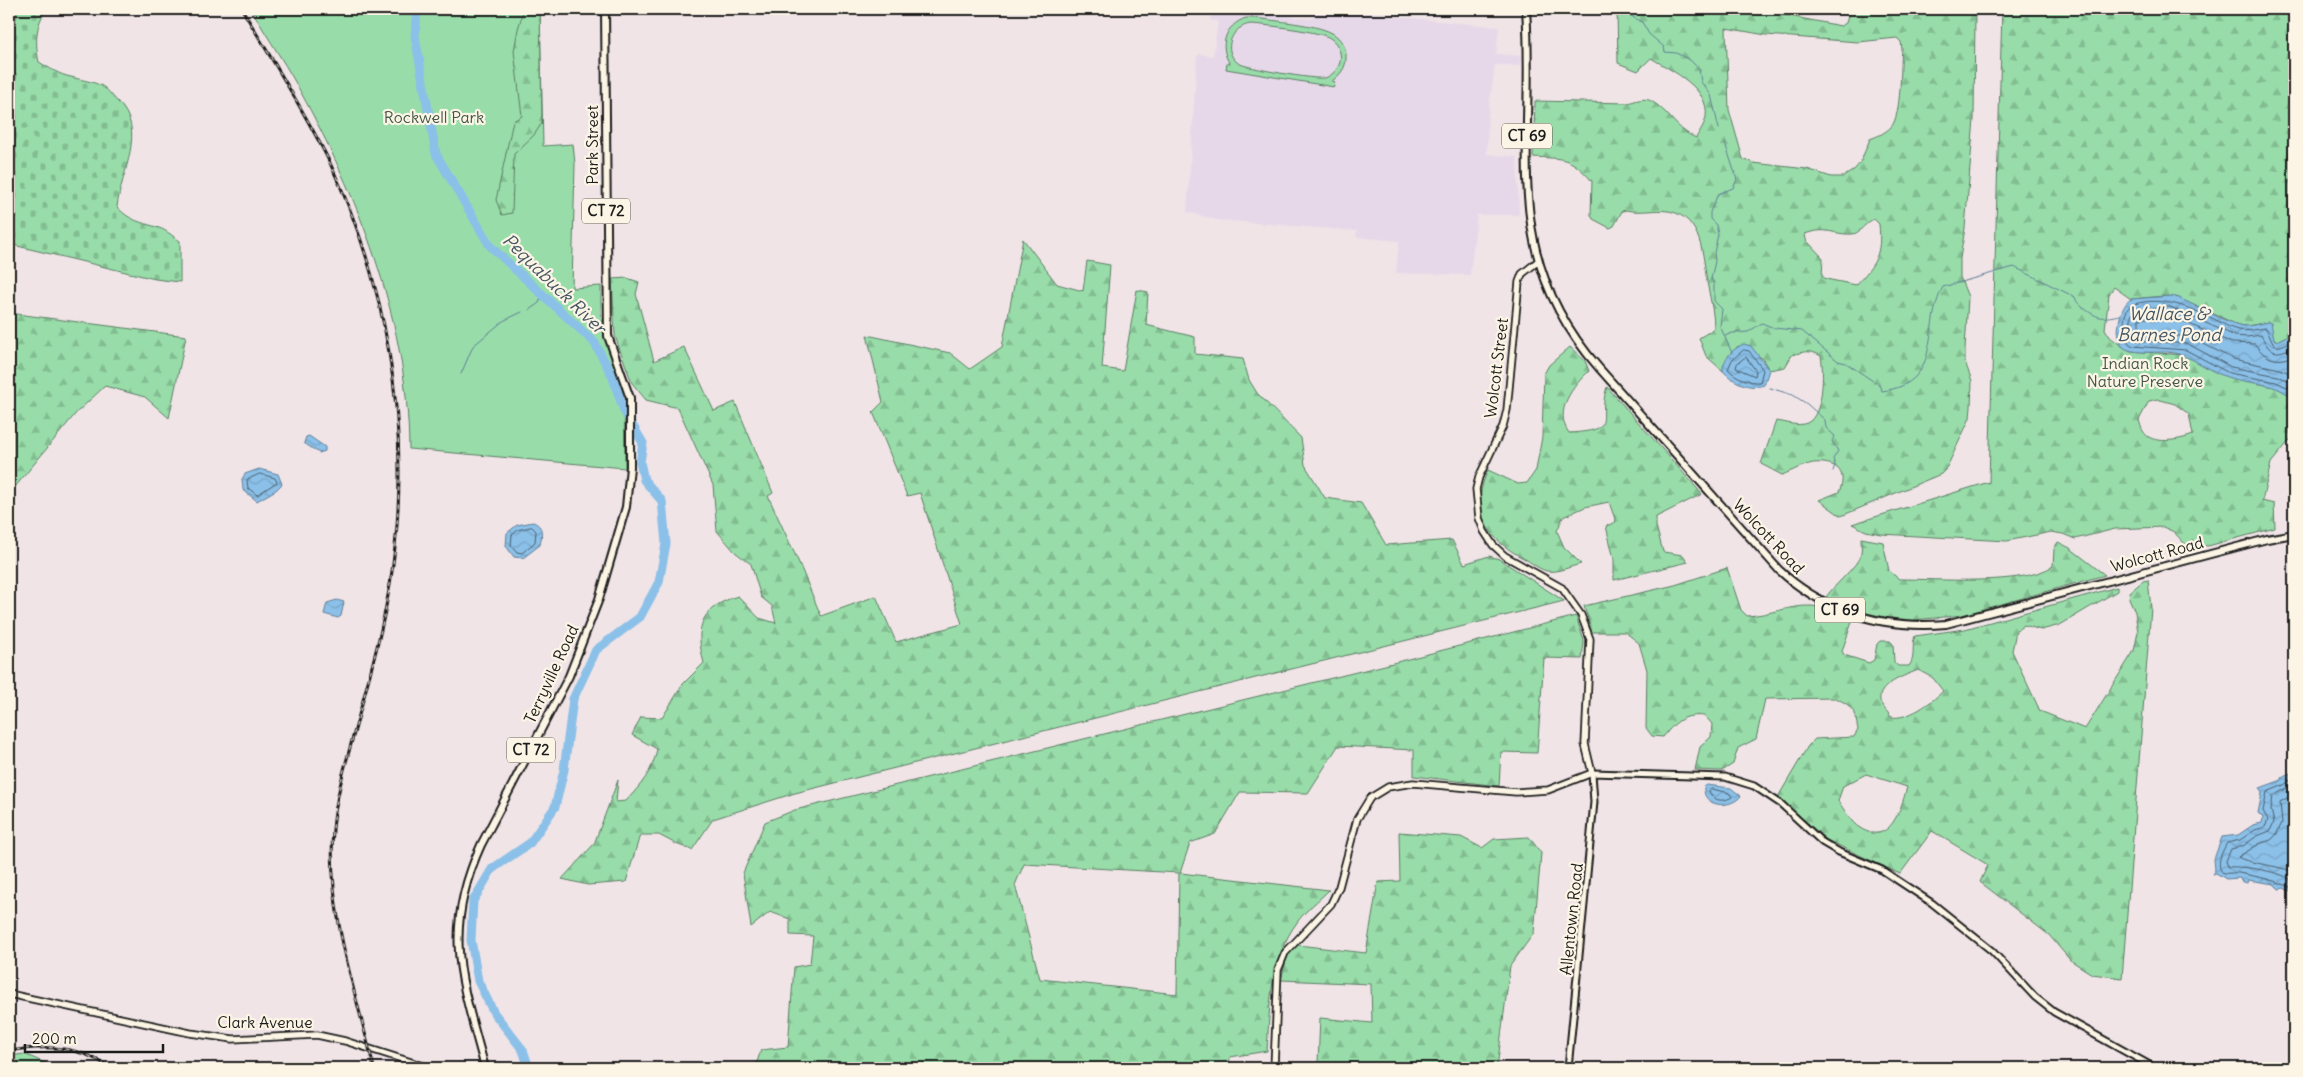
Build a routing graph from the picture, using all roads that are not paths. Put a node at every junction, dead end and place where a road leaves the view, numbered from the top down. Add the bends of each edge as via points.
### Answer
1 (605, 9) edge
2 (1526, 9) edge
3 (1537, 262) junction
4 (631, 428) joint
5 (2294, 534) edge
6 (1592, 773) junction
7 (9, 994) edge
8 (430, 1068) edge
9 (485, 1068) edge
10 (1274, 1068) edge
11 (1568, 1068) edge
12 (2155, 1068) edge

1 - 4 main road, Park Street / CT 72 via 608,336 630,398
2 - 3 main road, CT 69 via 1529,73 1526,192
3 - 5 main road, Wolcott Road / CT 69 via 1557,310 1594,363 1779,570 1810,595 1846,612 1879,622 1906,625 1957,622
3 - 6 main road, Wolcott Street via 1522,274 1519,282 1508,410 1479,477 1476,503 1484,531 1493,545 1505,556 1562,588 1581,615 1590,639 1585,744
4 - 9 main road, Terryville Road / CT 72 via 626,507 599,599 570,676 481,845 462,898 458,923 460,966
6 - 10 main road via 1548,790 1516,792 1413,783 1388,788 1370,798 1357,819 1339,887 1331,904 1285,953 1278,970
6 - 11 street, Allentown Road via 1594,802
6 - 12 street via 1726,777 1754,786 1781,804 1822,842 1882,870 1932,903 1992,951 2035,997 2054,1012
7 - 8 main road, Clark Avenue via 190,1033 233,1038 317,1035

